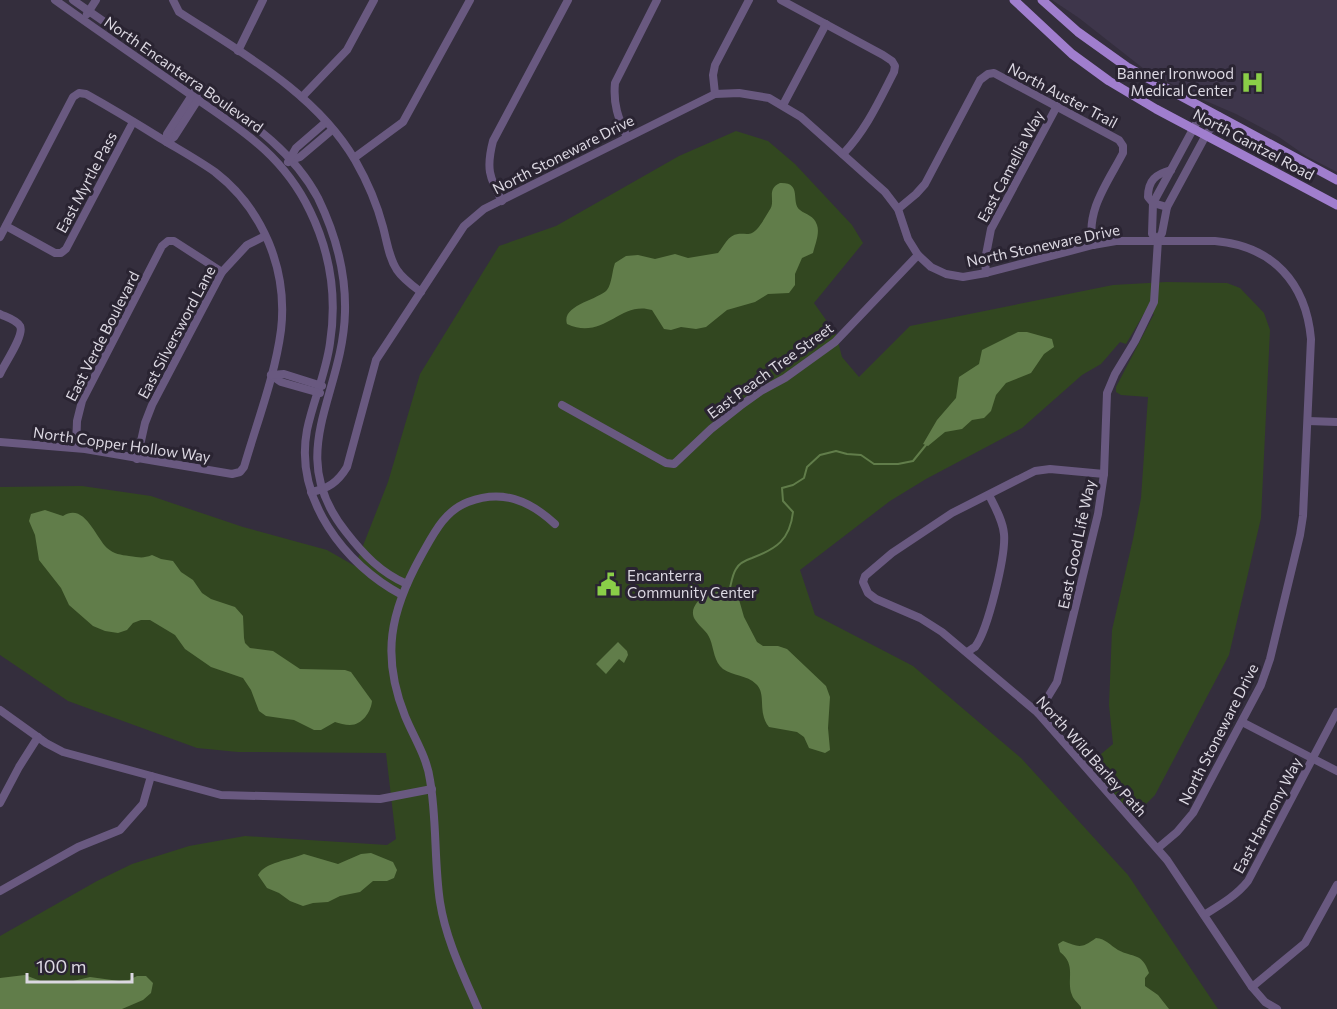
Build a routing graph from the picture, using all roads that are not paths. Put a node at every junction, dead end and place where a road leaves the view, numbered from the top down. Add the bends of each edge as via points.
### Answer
1 (55, 0) edge
2 (74, 0) edge
3 (96, 0) edge
4 (263, 0) edge
5 (374, 0) edge
6 (470, 0) edge
7 (568, 0) edge
8 (657, 0) edge
9 (749, 0) edge
10 (781, 0) edge
11 (1014, 0) edge
12 (1042, 0) edge
13 (172, 1) edge
14 (82, 3) edge
15 (89, 11) junction
16 (75, 14) junction
17 (83, 20) junction
18 (826, 24) junction
19 (238, 51) junction
20 (201, 88) junction
21 (715, 94) junction
22 (302, 97) junction
23 (194, 98) junction
24 (783, 105) junction
25 (1057, 106) junction
26 (1204, 109) junction
27 (1219, 116) junction
28 (133, 122) junction
29 (326, 122) junction
30 (1194, 129) junction
31 (332, 130) junction
32 (1206, 135) junction
33 (627, 137) junction
34 (167, 142) junction
35 (843, 154) junction
36 (354, 158) junction
37 (291, 160) junction
38 (283, 167) junction
39 (1171, 170) junction
40 (1337, 180) edge
41 (502, 201) junction
42 (1153, 203) junction
43 (1337, 205) edge
44 (1167, 207) junction
45 (898, 209) junction
46 (6, 226) junction
47 (265, 236) junction
48 (0, 237) edge
49 (1158, 240) junction
50 (1093, 245) junction
51 (918, 255) junction
52 (222, 272) junction
53 (986, 273) junction
54 (421, 292) junction
55 (0, 314) edge
56 (0, 374) edge
57 (271, 375) junction
58 (318, 389) junction
59 (330, 392) junction
60 (562, 405) dead end
61 (1308, 421) junction
62 (1337, 422) edge
63 (0, 442) edge
64 (76, 448) junction
65 (137, 459) junction
66 (1104, 474) junction
67 (321, 490) junction
68 (311, 492) junction
69 (989, 495) junction
70 (555, 524) dead end
71 (407, 584) junction
72 (402, 595) junction
73 (967, 652) junction
74 (0, 710) edge
75 (1337, 712) edge
76 (1038, 714) junction
77 (1242, 722) junction
78 (39, 737) junction
79 (1312, 758) junction
80 (1337, 771) edge
81 (151, 776) junction
82 (432, 789) junction
83 (0, 803) edge
84 (1158, 848) junction
85 (1337, 885) edge
86 (0, 891) edge
87 (1204, 915) junction
88 (1252, 987) junction
89 (478, 1009) edge
90 (1277, 1009) edge

1 - 16 street, North Encanterra Boulevard
2 - 14 street, North Encanterra Boulevard
3 - 15 street
4 - 19 street
5 - 22 street via 347,50
6 - 36 street via 403,122
7 - 41 street via 493,141 488,170
8 - 33 street via 615,83 615,109
9 - 21 street via 715,65
10 - 18 street
11 - 30 main road, North Gantzel Road via 1092,70
12 - 26 main road, North Gantzel Road via 1120,62
13 - 19 street via 179,12
14 - 15 street, North Encanterra Boulevard
14 - 16 street
15 - 17 street
15 - 20 street, North Encanterra Boulevard
16 - 17 street, North Encanterra Boulevard
17 - 23 street, North Encanterra Boulevard
18 - 24 street
18 - 35 street via 883,55 895,66 859,137
19 - 22 street
20 - 23 street
20 - 37 street, North Encanterra Boulevard via 250,121
21 - 24 street, North Stoneware Drive via 759,96
21 - 33 street, North Stoneware Drive
22 - 29 street
23 - 34 street via 167,134
23 - 38 street, North Encanterra Boulevard via 252,137
24 - 35 street, North Stoneware Drive
25 - 45 street, North Auster Trail via 994,73 988,74 980,80 925,184
25 - 50 street, North Auster Trail via 1119,140 1123,146 1124,153 1093,211
25 - 53 street, East Camellia Way via 991,229
26 - 27 main road, North Gantzel Road
26 - 30 street, East Good Life Way
27 - 32 street, East Good Life Way
27 - 40 main road, North Gantzel Road
28 - 34 street
28 - 46 street, East Myrtle Pass via 66,249 55,253
28 - 46 street via 86,93 73,97
29 - 31 street
29 - 37 street via 296,148
30 - 32 main road, North Gantzel Road
30 - 39 street, East Good Life Way
31 - 36 street
31 - 37 street
32 - 43 main road, North Gantzel Road
32 - 44 street, East Good Life Way
33 - 41 street, North Stoneware Drive
34 - 47 street via 231,186 258,220
35 - 45 street, North Stoneware Drive
36 - 54 street via 372,192 398,271
37 - 38 street
37 - 59 street, North Encanterra Boulevard via 317,197 339,254 345,312
38 - 58 street, North Encanterra Boulevard via 310,210 329,263 332,329
39 - 42 street, East Good Life Way
39 - 42 street via 1151,181 1148,197
41 - 54 street, North Stoneware Drive via 484,209 464,226
42 - 44 street
42 - 49 street, East Good Life Way via 1152,234
44 - 49 street, East Good Life Way
45 - 51 street, North Stoneware Drive
46 - 48 street
47 - 52 street, East Silversword Lane via 248,245
47 - 57 street via 281,290 281,328
49 - 50 street, North Stoneware Drive
49 - 61 street, North Stoneware Drive via 1215,241 1242,246 1268,258 1289,278 1303,300 1310,327
49 - 66 street, East Good Life Way via 1154,302 1107,393
50 - 53 street, North Stoneware Drive
51 - 53 street, North Stoneware Drive via 946,274 963,277
51 - 60 street, East Peach Tree Street via 835,342 740,406 674,464
52 - 64 street, East Verde Boulevard via 174,241 162,246 82,401
52 - 65 street, East Silversword Lane via 152,405
54 - 67 street, North Stoneware Drive via 376,360 346,467 334,483
55 - 56 street via 21,330
57 - 58 street via 284,374
57 - 65 street, North Copper Hollow Way via 240,472
58 - 59 street
58 - 68 street, North Encanterra Boulevard via 305,443
59 - 67 street, North Encanterra Boulevard via 316,447
61 - 62 street
61 - 77 street, North Stoneware Drive via 1300,535 1266,672
63 - 64 street, North Copper Hollow Way
64 - 65 street, North Copper Hollow Way
66 - 69 street, North Wild Barley Path via 1035,471
66 - 76 street, East Good Life Way via 1091,547 1057,682
67 - 68 street, North Stoneware Drive
67 - 71 street, North Encanterra Boulevard via 339,524 359,549 382,571
68 - 72 street, North Encanterra Boulevard via 323,520 351,555 376,580
69 - 73 street via 1005,535 1003,551 991,608 978,641
69 - 73 street, North Wild Barley Path via 918,535 865,576 863,582 876,599 927,623
70 - 71 street via 523,501 497,496 458,506 433,534
71 - 72 street
72 - 82 street via 390,661 405,717 424,757
73 - 76 street, North Wild Barley Path
74 - 78 street
75 - 79 street, East Harmony Way
76 - 84 street, North Wild Barley Path
77 - 79 street
77 - 84 street, North Stoneware Drive via 1193,813
78 - 81 street via 63,752
78 - 83 street
79 - 80 street
79 - 87 street, East Harmony Way via 1248,881
81 - 82 street via 221,795 380,799
81 - 86 street via 143,804 120,830 68,852
82 - 89 street via 440,902 454,956
84 - 87 street, North Wild Barley Path
85 - 88 street via 1305,943
87 - 88 street, North Wild Barley Path
88 - 90 street, North Wild Barley Path

